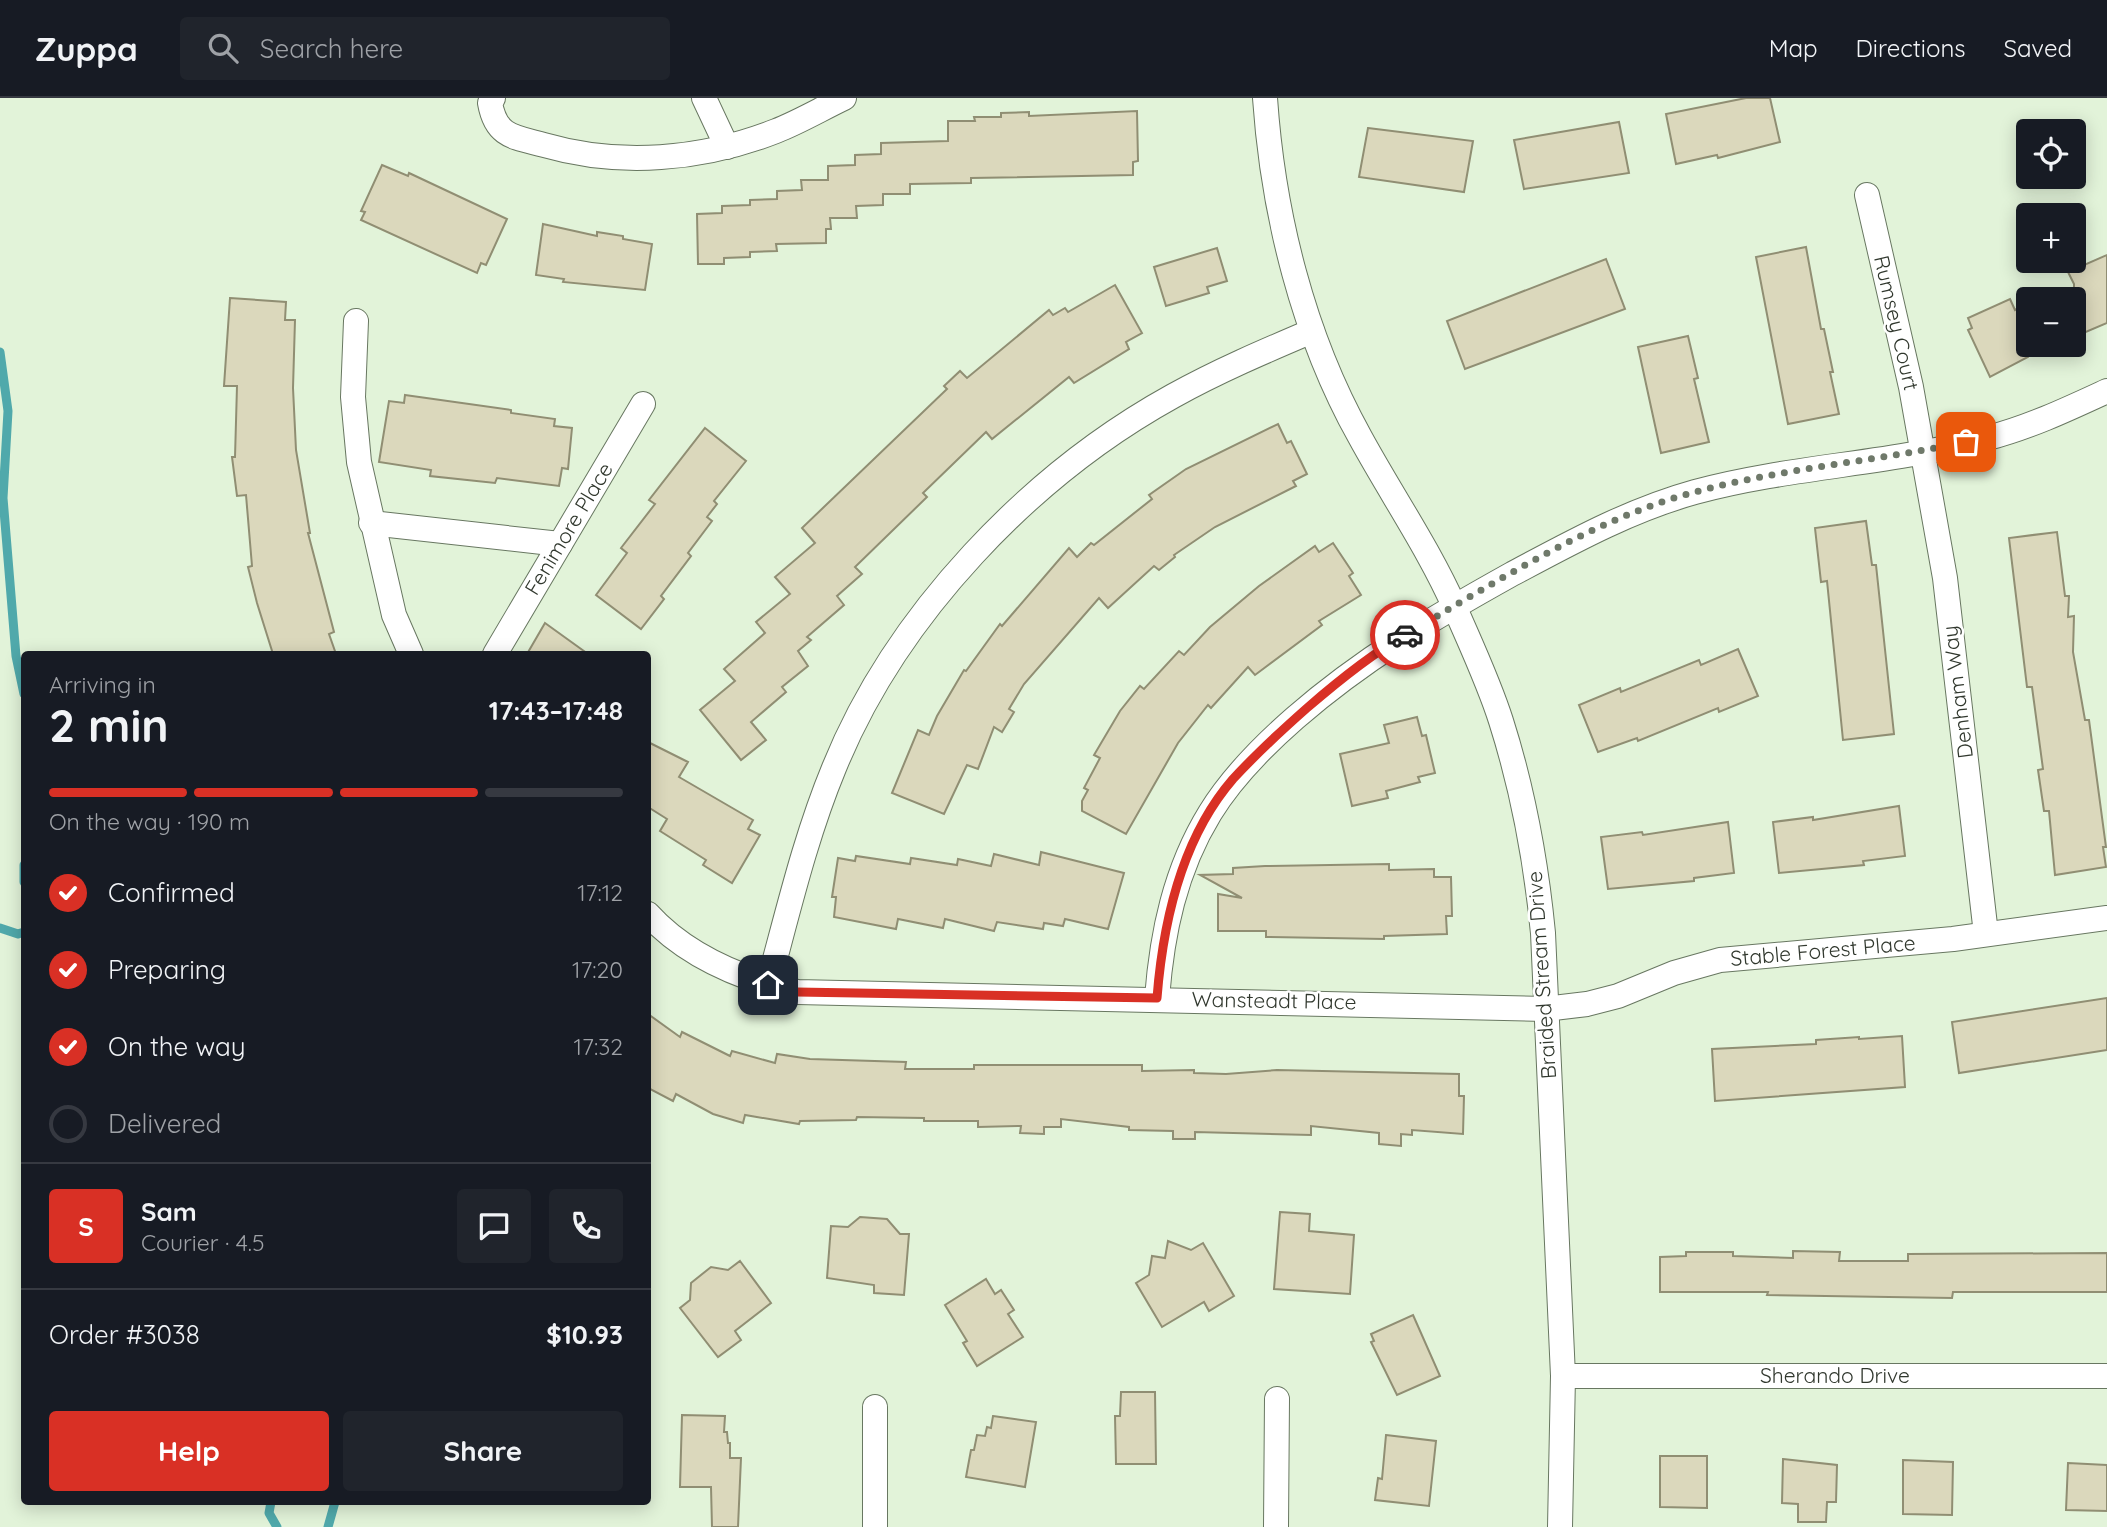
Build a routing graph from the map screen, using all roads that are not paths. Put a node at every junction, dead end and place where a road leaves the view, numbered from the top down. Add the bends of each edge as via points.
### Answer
1 (493, 98) edge
2 (704, 98) edge
3 (844, 98) edge
4 (1265, 98) edge
5 (727, 148) junction
6 (1867, 195) dead end
7 (356, 321) dead end
8 (1312, 331) junction
9 (2107, 391) edge
10 (643, 404) dead end
11 (1923, 451) junction
12 (371, 523) junction
13 (560, 544) junction
14 (1454, 606) junction
15 (410, 651) edge
16 (497, 651) edge
17 (651, 916) edge
18 (2107, 918) edge
19 (1986, 934) junction
20 (768, 985) junction
21 (1157, 998) junction
22 (1545, 1009) junction
23 (1563, 1376) junction
24 (2107, 1376) edge
25 (1277, 1399) dead end
26 (875, 1406) dead end
27 (875, 1527) edge
28 (1276, 1527) edge
29 (1560, 1527) edge

1 - 5 street via 493,118 500,129 564,151 616,158 669,158
2 - 5 street
3 - 5 street via 777,131
4 - 8 street, Braided Stream Drive via 1281,213
6 - 11 street, Rumsey Court
7 - 12 street via 353,397
8 - 14 street, Braided Stream Drive via 1359,436
8 - 20 street via 1172,396 1106,438 1054,478 945,586 866,700 835,766 809,834
9 - 11 street via 2025,426
10 - 13 street, Fenimore Place
11 - 14 street via 1772,474 1692,493 1606,523
11 - 19 street, Denham Way via 1945,578
12 - 13 street
12 - 15 street via 394,615
13 - 16 street, Fenimore Place
14 - 21 street via 1395,640 1333,685 1232,781 1209,814 1170,905
14 - 22 street, Braided Stream Drive via 1501,719 1522,794 1537,871
17 - 20 street, Wansteadt Place via 690,949 729,971
18 - 19 street, Stable Forest Place
19 - 22 street, Stable Forest Place via 1720,960 1618,996
20 - 21 street, Wansteadt Place via 797,992
21 - 22 street, Wansteadt Place
22 - 23 street, Braided Stream Drive
23 - 24 street, Sherando Drive
23 - 29 street, Braided Stream Drive
25 - 28 street
26 - 27 street

